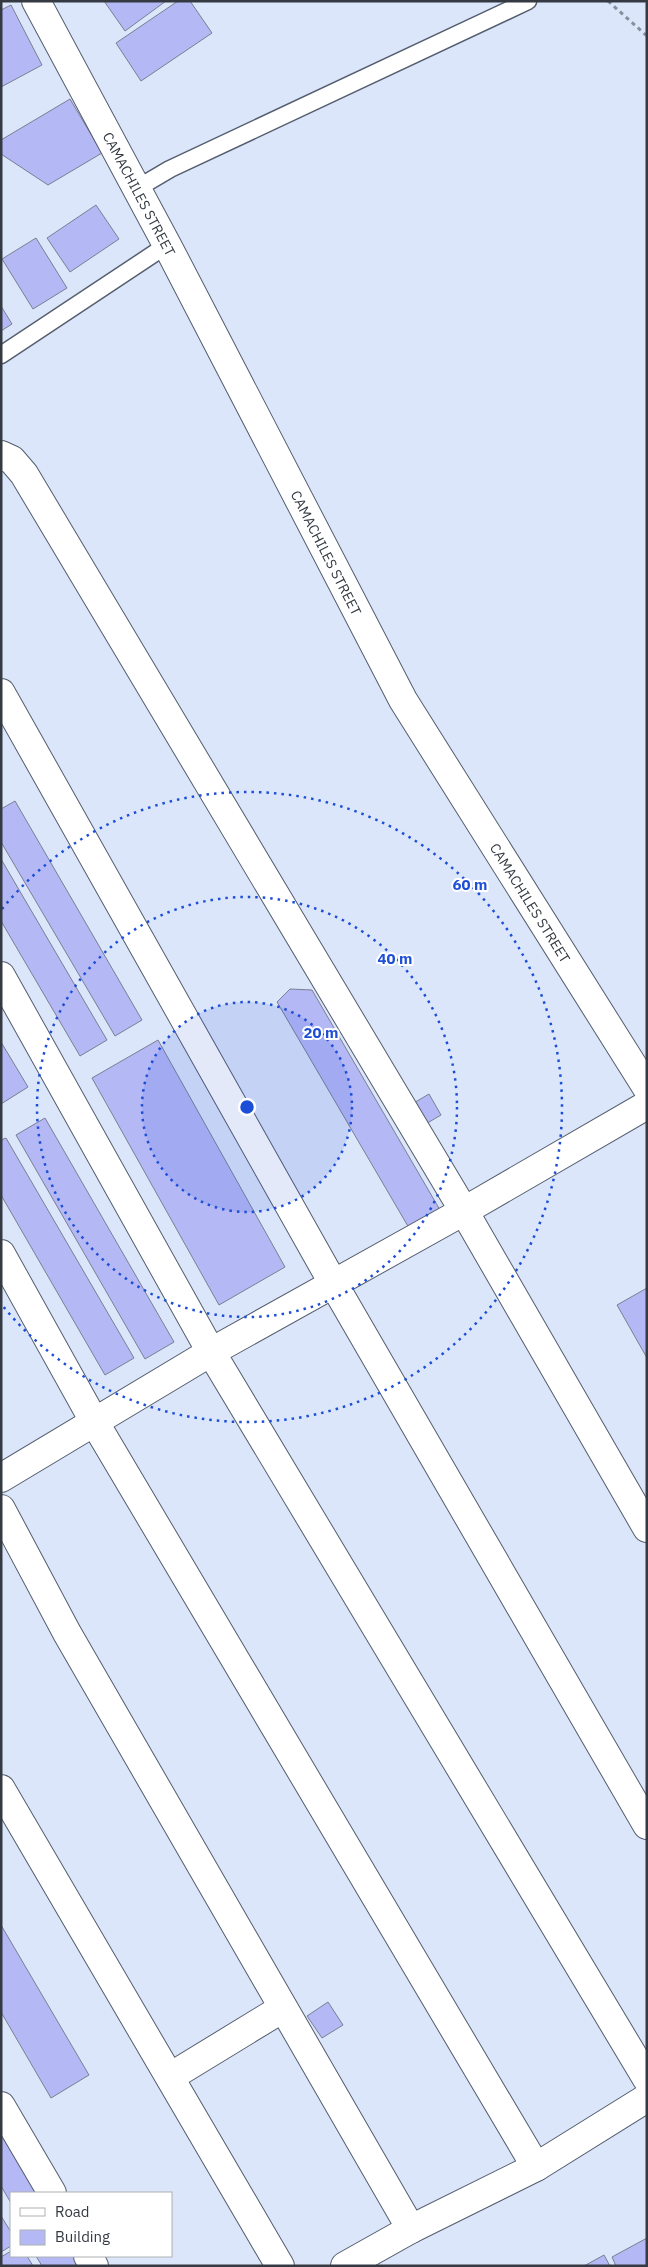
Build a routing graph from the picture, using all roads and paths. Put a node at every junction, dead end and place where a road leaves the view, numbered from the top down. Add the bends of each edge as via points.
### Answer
1 (36, 1) edge
2 (528, 1) edge
3 (608, 1) edge
4 (647, 36) edge
5 (136, 189) junction
6 (167, 245) junction
7 (1, 355) edge
8 (1, 456) edge
9 (1, 694) edge
10 (1, 976) edge
11 (647, 1088) edge
12 (647, 1105) edge
13 (464, 1211) junction
14 (1, 1254) edge
15 (333, 1283) junction
16 (211, 1352) junction
17 (95, 1423) junction
18 (1, 1478) edge
19 (1, 1509) edge
20 (647, 1528) edge
21 (5, 1804) edge
22 (647, 1825) edge
23 (283, 2008) junction
24 (170, 2077) junction
25 (647, 2079) edge
26 (647, 2098) edge
27 (1, 2106) edge
28 (536, 2167) junction
29 (51, 2192) edge
30 (411, 2229) junction
31 (280, 2266) edge
32 (345, 2266) edge

1 - 5 street, CAMACHILES STREET
2 - 5 lane via 170,169
3 - 4 path
5 - 6 street, CAMACHILES STREET
6 - 7 lane
6 - 11 street, CAMACHILES STREET via 402,700
8 - 13 street via 12,460 24,474
9 - 15 street
10 - 16 street
12 - 13 street
13 - 15 street
13 - 20 street
14 - 17 street
15 - 16 street
15 - 22 street
16 - 17 street
16 - 25 street
17 - 18 street
17 - 28 street
19 - 23 street via 67,1633
21 - 24 street
23 - 24 street
23 - 30 street
24 - 31 street
26 - 28 street
27 - 29 street
28 - 30 street
30 - 32 street

